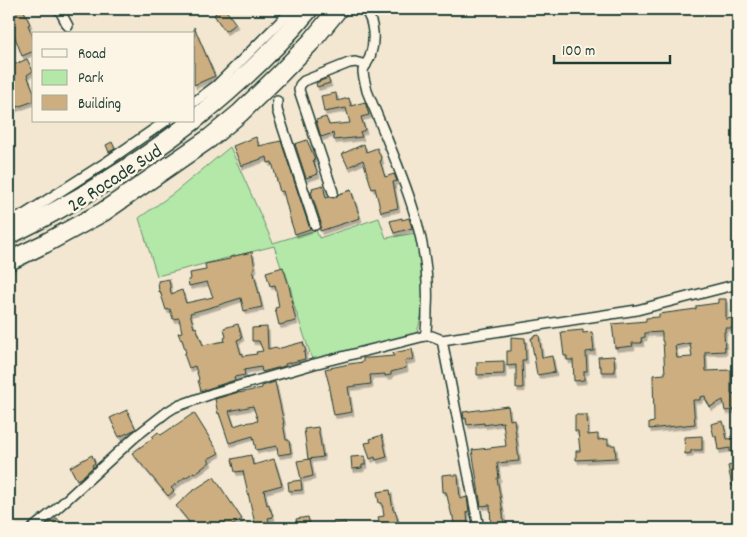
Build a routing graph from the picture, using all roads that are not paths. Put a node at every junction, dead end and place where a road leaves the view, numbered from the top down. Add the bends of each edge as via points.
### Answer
1 (59, 9) edge
2 (293, 9) edge
3 (309, 9) edge
4 (338, 9) edge
5 (364, 9) edge
6 (68, 26) dead end
7 (366, 65) junction
8 (195, 101) edge
9 (277, 101) dead end
10 (195, 119) edge
11 (165, 122) edge
12 (192, 122) edge
13 (333, 192) dead end
14 (9, 220) edge
15 (315, 225) dead end
16 (9, 234) edge
17 (9, 261) edge
18 (738, 284) edge
19 (425, 336) junction
20 (442, 340) junction
21 (33, 528) edge
22 (479, 528) edge

1 - 6 street
2 - 8 street via 217,85
3 - 10 highway, 2e Rocade Sud via 276,46
4 - 17 highway, 2e Rocade Sud via 278,76 210,138 103,212
5 - 7 street via 370,18 374,40
7 - 13 street via 349,63 304,80 300,85
7 - 19 street via 363,70 367,90 419,232 428,292
9 - 15 street via 277,110
11 - 14 street via 92,172 25,214
12 - 16 highway, 2e Rocade Sud via 128,169
18 - 20 street via 637,310
19 - 20 street
19 - 21 street via 314,364 175,407 135,437
20 - 22 street

